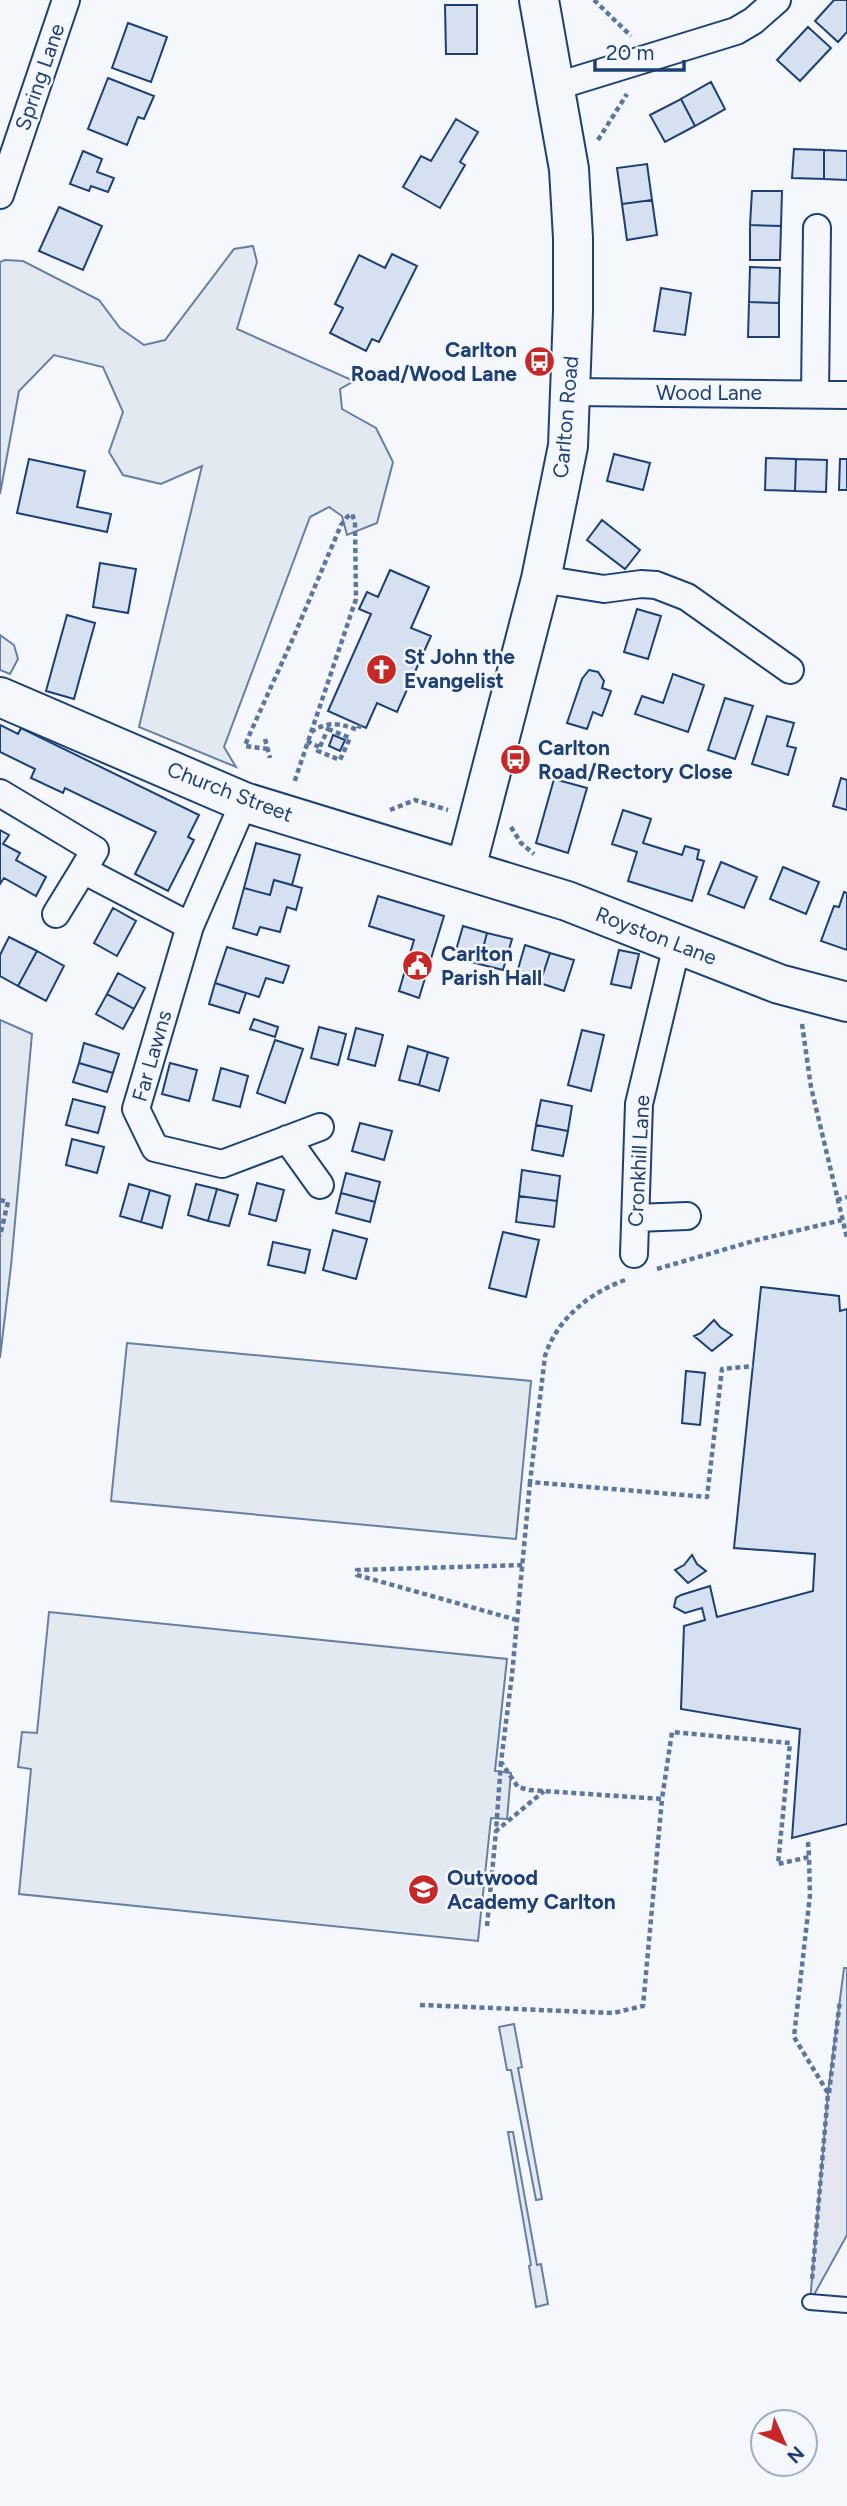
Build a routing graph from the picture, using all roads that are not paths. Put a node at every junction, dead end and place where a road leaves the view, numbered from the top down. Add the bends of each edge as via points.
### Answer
1 (66, 0) edge
2 (539, 0) edge
3 (777, 0) edge
4 (554, 87) junction
5 (0, 195) edge
6 (817, 228) dead end
7 (571, 393) junction
8 (815, 394) junction
9 (847, 395) edge
10 (541, 579) junction
11 (790, 670) dead end
12 (0, 697) edge
13 (0, 793) edge
14 (244, 802) junction
15 (466, 868) junction
16 (83, 870) junction
17 (56, 914) dead end
18 (190, 926) junction
19 (677, 945) junction
20 (847, 1002) edge
21 (320, 1127) dead end
22 (287, 1139) junction
23 (320, 1185) dead end
24 (687, 1216) dead end
25 (636, 1217) junction
26 (638, 1268) road end
27 (810, 2302) road end
28 (847, 2305) edge

1 - 5 street, Spring Lane
2 - 4 main road, Carlton Road
3 - 4 street via 736,31
4 - 7 main road, Carlton Road via 570,183
6 - 8 street
7 - 8 street, Wood Lane
7 - 10 main road, Carlton Road via 568,446
8 - 9 street, Wood Lane
10 - 11 street via 604,589 656,585 687,597
10 - 15 main road, Carlton Road
12 - 14 main road, Church Street
13 - 16 street via 95,849
14 - 15 main road, Church Street
14 - 18 street, Far Lawns
15 - 19 main road, Royston Lane
16 - 17 street
16 - 18 street
18 - 22 street, Far Lawns via 136,1109 155,1148 222,1164
19 - 20 main road, Royston Lane via 779,984
19 - 25 street, Cronkhill Lane via 639,1104
21 - 22 street, Far Lawns
22 - 23 street
24 - 25 street
25 - 26 street, Cronkhill Lane
27 - 28 lane

